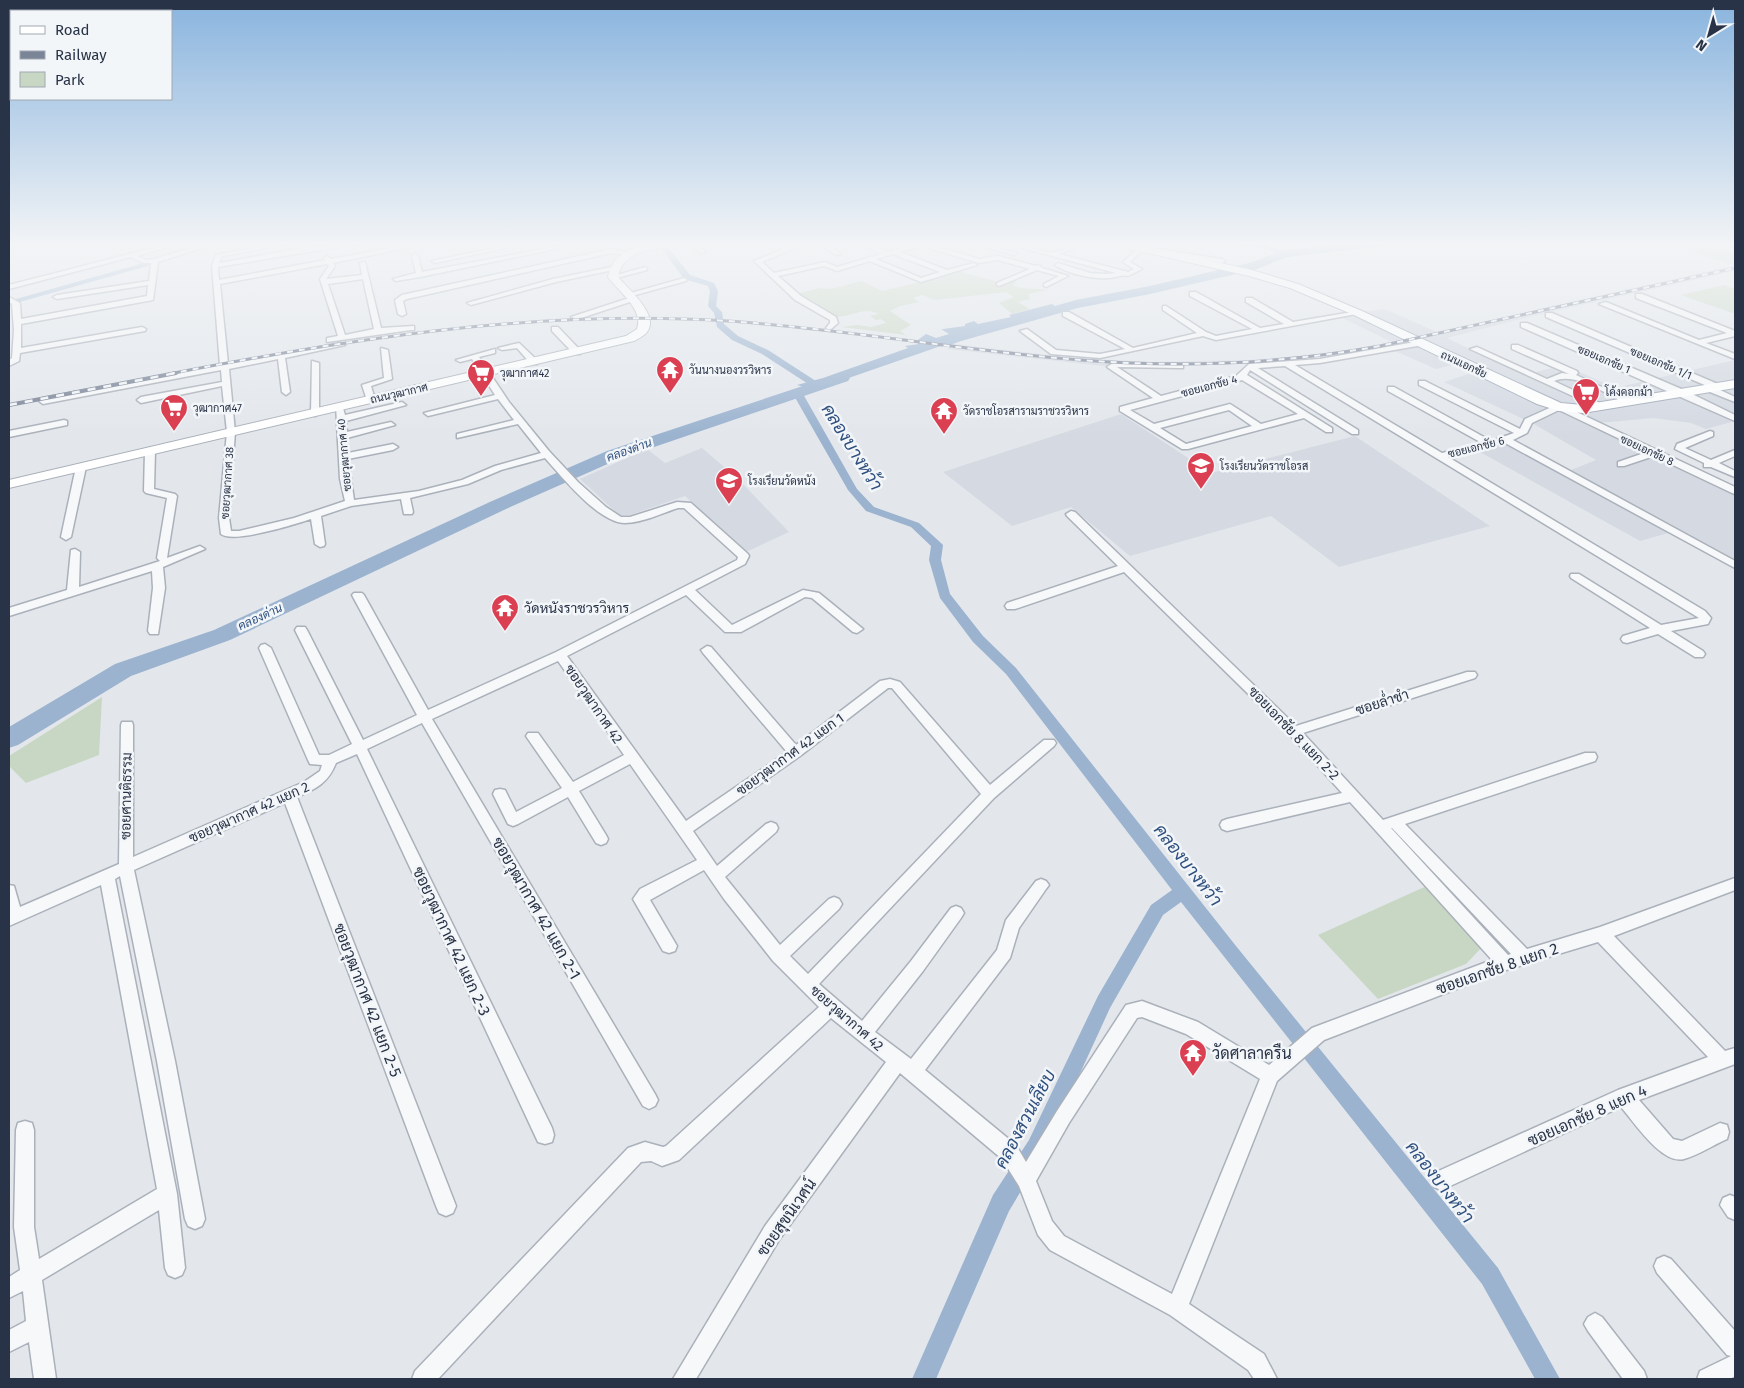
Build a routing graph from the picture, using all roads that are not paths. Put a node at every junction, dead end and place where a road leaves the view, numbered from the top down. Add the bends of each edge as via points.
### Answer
1 (16, 307) edge
2 (109, 307) edge
3 (219, 307) edge
4 (331, 307) edge
5 (373, 307) edge
6 (400, 307) edge
7 (605, 307) edge
8 (636, 307) edge
9 (813, 307) edge
10 (1216, 307) edge
11 (1261, 307) edge
12 (1343, 307) edge
13 (1610, 307) edge
14 (1666, 307) edge
15 (1166, 308) dead end
16 (1358, 313) junction
17 (402, 314) dead end
18 (1066, 314) dead end
19 (1549, 315) dead end
20 (575, 317) dead end
21 (84, 319) dead end
22 (1292, 325) junction
23 (1524, 325) dead end
24 (18, 326) junction
25 (9, 327) edge
26 (411, 328) dead end
27 (830, 328) dead end
28 (142, 329) dead end
29 (555, 329) dead end
30 (378, 331) junction
31 (1024, 331) dead end
32 (1260, 331) junction
33 (1203, 334) junction
34 (341, 341) junction
35 (1699, 342) junction
36 (1420, 343) junction
37 (1515, 347) dead end
38 (502, 348) dead end
39 (1474, 349) dead end
40 (384, 350) dead end
41 (1132, 350) junction
42 (17, 351) junction
43 (492, 351) dead end
44 (576, 352) junction
45 (281, 355) junction
46 (474, 356) junction
47 (1735, 357) edge
48 (460, 360) dead end
49 (225, 362) junction
50 (534, 362) junction
51 (315, 363) dead end
52 (1286, 363) junction
53 (9, 364) edge
54 (1180, 366) dead end
55 (1249, 366) junction
56 (486, 373) junction
57 (1243, 376) junction
58 (145, 381) junction
59 (227, 383) junction
60 (1422, 383) dead end
61 (1549, 383) junction
62 (1735, 384) edge
63 (1713, 387) junction
64 (1391, 390) dead end
65 (286, 392) dead end
66 (1683, 393) junction
67 (501, 396) junction
68 (1159, 399) junction
69 (141, 400) junction
70 (372, 400) junction
71 (1735, 400) edge
72 (43, 401) dead end
73 (1633, 401) junction
74 (402, 405) dead end
75 (1602, 406) junction
76 (1559, 407) junction
77 (141, 411) dead end
78 (316, 413) junction
79 (340, 413) junction
80 (428, 413) dead end
81 (1306, 415) junction
82 (1735, 418) edge
83 (520, 421) junction
84 (64, 423) dead end
85 (391, 425) dead end
86 (1258, 426) junction
87 (1152, 427) junction
88 (1329, 430) dead end
89 (230, 432) junction
90 (1521, 433) junction
91 (9, 434) edge
92 (1710, 434) dead end
93 (342, 436) junction
94 (460, 436) dead end
95 (1343, 436) dead end
96 (1506, 440) junction
97 (1488, 443) junction
98 (393, 447) dead end
99 (150, 451) junction
100 (1654, 453) junction
101 (1735, 453) edge
102 (548, 454) junction
103 (1442, 456) junction
104 (343, 457) junction
105 (1712, 463) junction
106 (1621, 464) dead end
107 (81, 467) junction
108 (1693, 471) junction
109 (1735, 474) edge
110 (9, 484) edge
111 (1735, 491) edge
112 (405, 496) junction
113 (350, 503) junction
114 (408, 512) dead end
115 (1071, 514) dead end
116 (316, 515) junction
117 (66, 537) dead end
118 (320, 544) dead end
119 (200, 549) dead end
120 (75, 552) dead end
121 (160, 562) junction
122 (1735, 565) edge
123 (1127, 567) junction
124 (1575, 576) dead end
125 (687, 589) junction
126 (73, 591) junction
127 (358, 595) dead end
128 (1011, 606) dead end
129 (9, 612) edge
130 (857, 629) dead end
131 (1660, 629) junction
132 (302, 630) dead end
133 (154, 631) dead end
134 (1627, 639) dead end
135 (265, 648) dead end
136 (707, 650) dead end
137 (1699, 654) dead end
138 (560, 655) junction
139 (1471, 675) dead end
140 (425, 717) junction
141 (127, 724) dead end
142 (1294, 730) junction
143 (533, 736) dead end
144 (1049, 744) dead end
145 (360, 746) junction
146 (795, 753) junction
147 (630, 757) junction
148 (1590, 757) dead end
149 (331, 760) junction
150 (571, 790) junction
151 (289, 794) junction
152 (500, 794) dead end
153 (989, 794) junction
154 (1354, 796) junction
155 (1388, 824) junction
156 (1227, 825) dead end
157 (771, 828) dead end
158 (684, 830) junction
159 (600, 839) dead end
160 (706, 862) junction
161 (126, 867) junction
162 (106, 875) junction
163 (716, 876) junction
164 (1735, 884) edge
165 (1041, 885) dead end
166 (9, 891) edge
167 (834, 904) dead end
168 (956, 913) dead end
169 (12, 918) edge
170 (1601, 934) junction
171 (669, 946) dead end
172 (779, 956) junction
173 (1524, 957) junction
174 (1505, 963) junction
175 (808, 985) junction
176 (831, 1007) junction
177 (863, 1033) junction
178 (1729, 1059) edge
179 (906, 1066) junction
180 (1270, 1075) junction
181 (1624, 1096) junction
182 (649, 1100) dead end
183 (25, 1130) dead end
184 (1720, 1132) dead end
185 (545, 1135) dead end
186 (1024, 1177) junction
187 (1441, 1180) dead end
188 (167, 1194) junction
189 (446, 1206) dead end
190 (196, 1219) dead end
191 (1664, 1266) dead end
192 (175, 1268) dead end
193 (31, 1276) junction
194 (9, 1288) edge
195 (1177, 1308) junction
196 (1595, 1324) dead end
197 (38, 1326) junction
198 (9, 1341) edge
199 (1735, 1347) edge
200 (1735, 1366) edge
201 (46, 1379) edge
202 (423, 1379) edge
203 (684, 1379) edge
204 (1266, 1379) edge
205 (1636, 1379) edge
206 (1708, 1379) edge

1 - 24 street
2 - 24 street
3 - 49 street, ซอยวุฒากาศ 38
4 - 34 street
5 - 30 street
6 - 17 street
7 - 20 street
8 - 44 main road, ถนนวุฒากาศ via 644,318 644,328 638,336
9 - 27 street via 833,319
10 - 32 street
11 - 22 street
12 - 16 main road, ถนนเอกชัย
13 - 35 street
14 - 35 street via 1735,334
15 - 33 street
16 - 22 street
16 - 36 main road, ถนนเอกชัย
18 - 41 street
19 - 63 street, ซอยเอกชัย 1/1
21 - 24 street
22 - 32 street
23 - 66 street, ซอยเอกชัย 1
24 - 25 street
24 - 42 street
26 - 30 street
28 - 42 street
29 - 44 street
30 - 34 street
31 - 41 street via 1054,352 1100,356
32 - 33 street via 1216,338
33 - 41 street
34 - 45 street
34 - 49 street
35 - 47 street
36 - 52 street, ซอยเอกชัย 4 via 1346,357
36 - 76 main road, ถนนเอกชัย
37 - 73 street
38 - 50 street via 519,345
39 - 61 street
40 - 70 street via 388,378 366,386
42 - 53 street via 16,361
43 - 46 street
44 - 50 main road, ถนนวุฒากาศ
45 - 49 street
45 - 65 street
46 - 48 street
46 - 56 street, ซอยวุฒากาศ 42
49 - 58 street
49 - 59 street, ซอยวุฒากาศ 38
50 - 56 main road, ถนนวุฒากาศ
51 - 78 street
52 - 55 street, ซอยเอกชัย 4
52 - 103 street
54 - 68 street via 1111,366
55 - 57 street, ซอยเอกชัย 4
55 - 95 street via 1355,432
56 - 67 street, ซอยวุฒากาศ 42
56 - 70 main road, ถนนวุฒากาศ
57 - 68 street, ซอยเอกชัย 4
57 - 81 street
58 - 69 street
58 - 72 street
59 - 69 street
59 - 89 street, ซอยวุฒากาศ 38
60 - 90 street
61 - 73 street via 1562,375 1571,376
61 - 75 street
62 - 63 main road, ถนนเอกชัย
63 - 66 main road, ถนนเอกชัย
63 - 71 street, ซอยเอกชัย 1/1
64 - 97 street
66 - 73 main road, ถนนเอกชัย
66 - 82 street, ซอยเอกชัย 1
67 - 80 street
67 - 83 street, ซอยวุฒากาศ 42
68 - 87 street, ซอยเอกชัย 4 via 1123,410
69 - 77 street
70 - 79 main road, ถนนวุฒากาศ
73 - 75 main road, ถนนเอกชัย
74 - 79 street
75 - 76 main road, ถนนเอกชัย via 1583,409
76 - 90 street, ซอยเอกชัย 6 via 1528,421
76 - 100 street, ซอยเอกชัย 8
78 - 79 main road, ถนนวุฒากาศ
78 - 89 main road, ถนนวุฒากาศ
79 - 93 street, ซอยวุฒากาศ 40
81 - 86 street
81 - 88 street
83 - 94 street
83 - 102 street, ซอยวุฒากาศ 42
84 - 91 street
85 - 93 street
86 - 87 street via 1230,407
86 - 87 street, ซอยเอกชัย 4 via 1184,447
89 - 99 main road, ถนนวุฒากาศ
89 - 116 street, ซอยวุฒากาศ 38 via 224,518 226,534 239,534
90 - 96 street, ซอยเอกชัย 6
92 - 105 street via 1680,446 1683,451
93 - 104 street, ซอยวุฒากาศ 40
96 - 97 street, ซอยเอกชัย 6
96 - 122 street
97 - 103 street, ซอยเอกชัย 6
98 - 104 street
99 - 107 main road, ถนนวุฒากาศ
99 - 121 street via 149,491 172,496
100 - 106 street
100 - 108 street, ซอยเอกชัย 8
101 - 105 street
102 - 112 street via 498,468 465,482
102 - 125 street, ซอยวุฒากาศ 42 via 577,486 618,519 631,520 677,505 687,505 744,556 741,562
103 - 131 street via 1705,618 1704,621
104 - 113 street, ซอยวุฒากาศ 40 via 345,488
105 - 108 street
105 - 109 street
107 - 110 main road, ถนนวุฒากาศ
107 - 117 street
108 - 111 street, ซอยเอกชัย 8
112 - 113 street
112 - 114 street
113 - 116 street
115 - 123 street, ซอยเอกชัย 8 แยก 2-2
116 - 118 street
119 - 121 street
120 - 126 street
121 - 126 street
121 - 133 street
123 - 128 street
123 - 142 street, ซอยเอกชัย 8 แยก 2-2
124 - 131 street
125 - 130 street via 729,629 737,629 809,593
125 - 138 street, ซอยวุฒากาศ 42
126 - 129 street
127 - 140 street, ซอยวุฒากาศ 42 แยก 2-1
131 - 134 street
131 - 137 street
132 - 145 street, ซอยวุฒากาศ 42 แยก 2-3
135 - 149 street via 315,760
136 - 146 street
138 - 140 street
138 - 147 street, ซอยวุฒากาศ 42
139 - 142 street, ซอยล่ำชำ
140 - 145 street
140 - 182 street, ซอยวุฒากาศ 42 แยก 2-1
141 - 161 street, ซอยศานติธรรม
142 - 154 street, ซอยเอกชัย 8 แยก 2-2
143 - 150 street
144 - 153 street
145 - 149 street
145 - 185 street, ซอยวุฒากาศ 42 แยก 2-3
146 - 153 street, ซอยวุฒากาศ 42 แยก 1 via 884,684 890,683 896,685
146 - 158 street, ซอยวุฒากาศ 42 แยก 1
147 - 150 street
147 - 158 street, ซอยวุฒากาศ 42
148 - 155 street
149 - 151 street, ซอยวุฒากาศ 42 แยก 2 via 326,774
150 - 152 street via 512,820
150 - 159 street
151 - 161 street, ซอยวุฒากาศ 42 แยก 2
151 - 189 street, ซอยวุฒากาศ 42 แยก 2-5
153 - 175 street
154 - 155 street, ซอยเอกชัย 8 แยก 2-2
154 - 156 street
155 - 173 street
155 - 174 street, ซอยเอกชัย 8 แยก 2-2
157 - 163 street
158 - 160 street, ซอยวุฒากาศ 42
160 - 163 street, ซอยวุฒากาศ 42
160 - 171 street via 641,899
161 - 162 street, ซอยวุฒากาศ 42 แยก 2
161 - 190 street, ซอยศานติธรรม
162 - 169 street, ซอยวุฒากาศ 42 แยก 2
162 - 188 street
163 - 172 street, ซอยวุฒากาศ 42
164 - 170 street, ซอยเอกชัย 8 แยก 2
165 - 179 street, ซอยสุขนิเวศน์ via 1012,925 1004,953
166 - 169 street
167 - 172 street
168 - 177 street
170 - 173 street, ซอยเอกชัย 8 แยก 2
170 - 178 street
172 - 175 street, ซอยวุฒากาศ 42
173 - 174 street, ซอยเอกชัย 8 แยก 2
174 - 180 street, ซอยเอกชัย 8 แยก 2 via 1318,1034
175 - 176 street, ซอยวุฒากาศ 42
176 - 177 street, ซอยวุฒากาศ 42
176 - 202 street via 672,1153 662,1157 645,1150 635,1155
177 - 179 street, ซอยวุฒากาศ 42
178 - 181 street, ซอยเอกชัย 8 แยก 4
179 - 186 street, ซอยวุฒากาศ 42 via 1009,1152
179 - 203 street, ซอยสุขนิเวศน์ via 772,1233
180 - 186 street via 1192,1028 1136,1009
180 - 195 street
181 - 184 street via 1667,1146 1677,1150 1684,1150
181 - 187 street, ซอยเอกชัย 8 แยก 4
183 - 193 street via 24,1227
186 - 195 street, ซอยวุฒากาศ 42 via 1044,1228 1057,1243
188 - 192 street
188 - 193 street
191 - 199 street
193 - 194 street
193 - 197 street
195 - 204 street, ซอยวุฒากาศ 42 via 1256,1362
196 - 205 street
197 - 198 street
197 - 201 street
200 - 206 street

